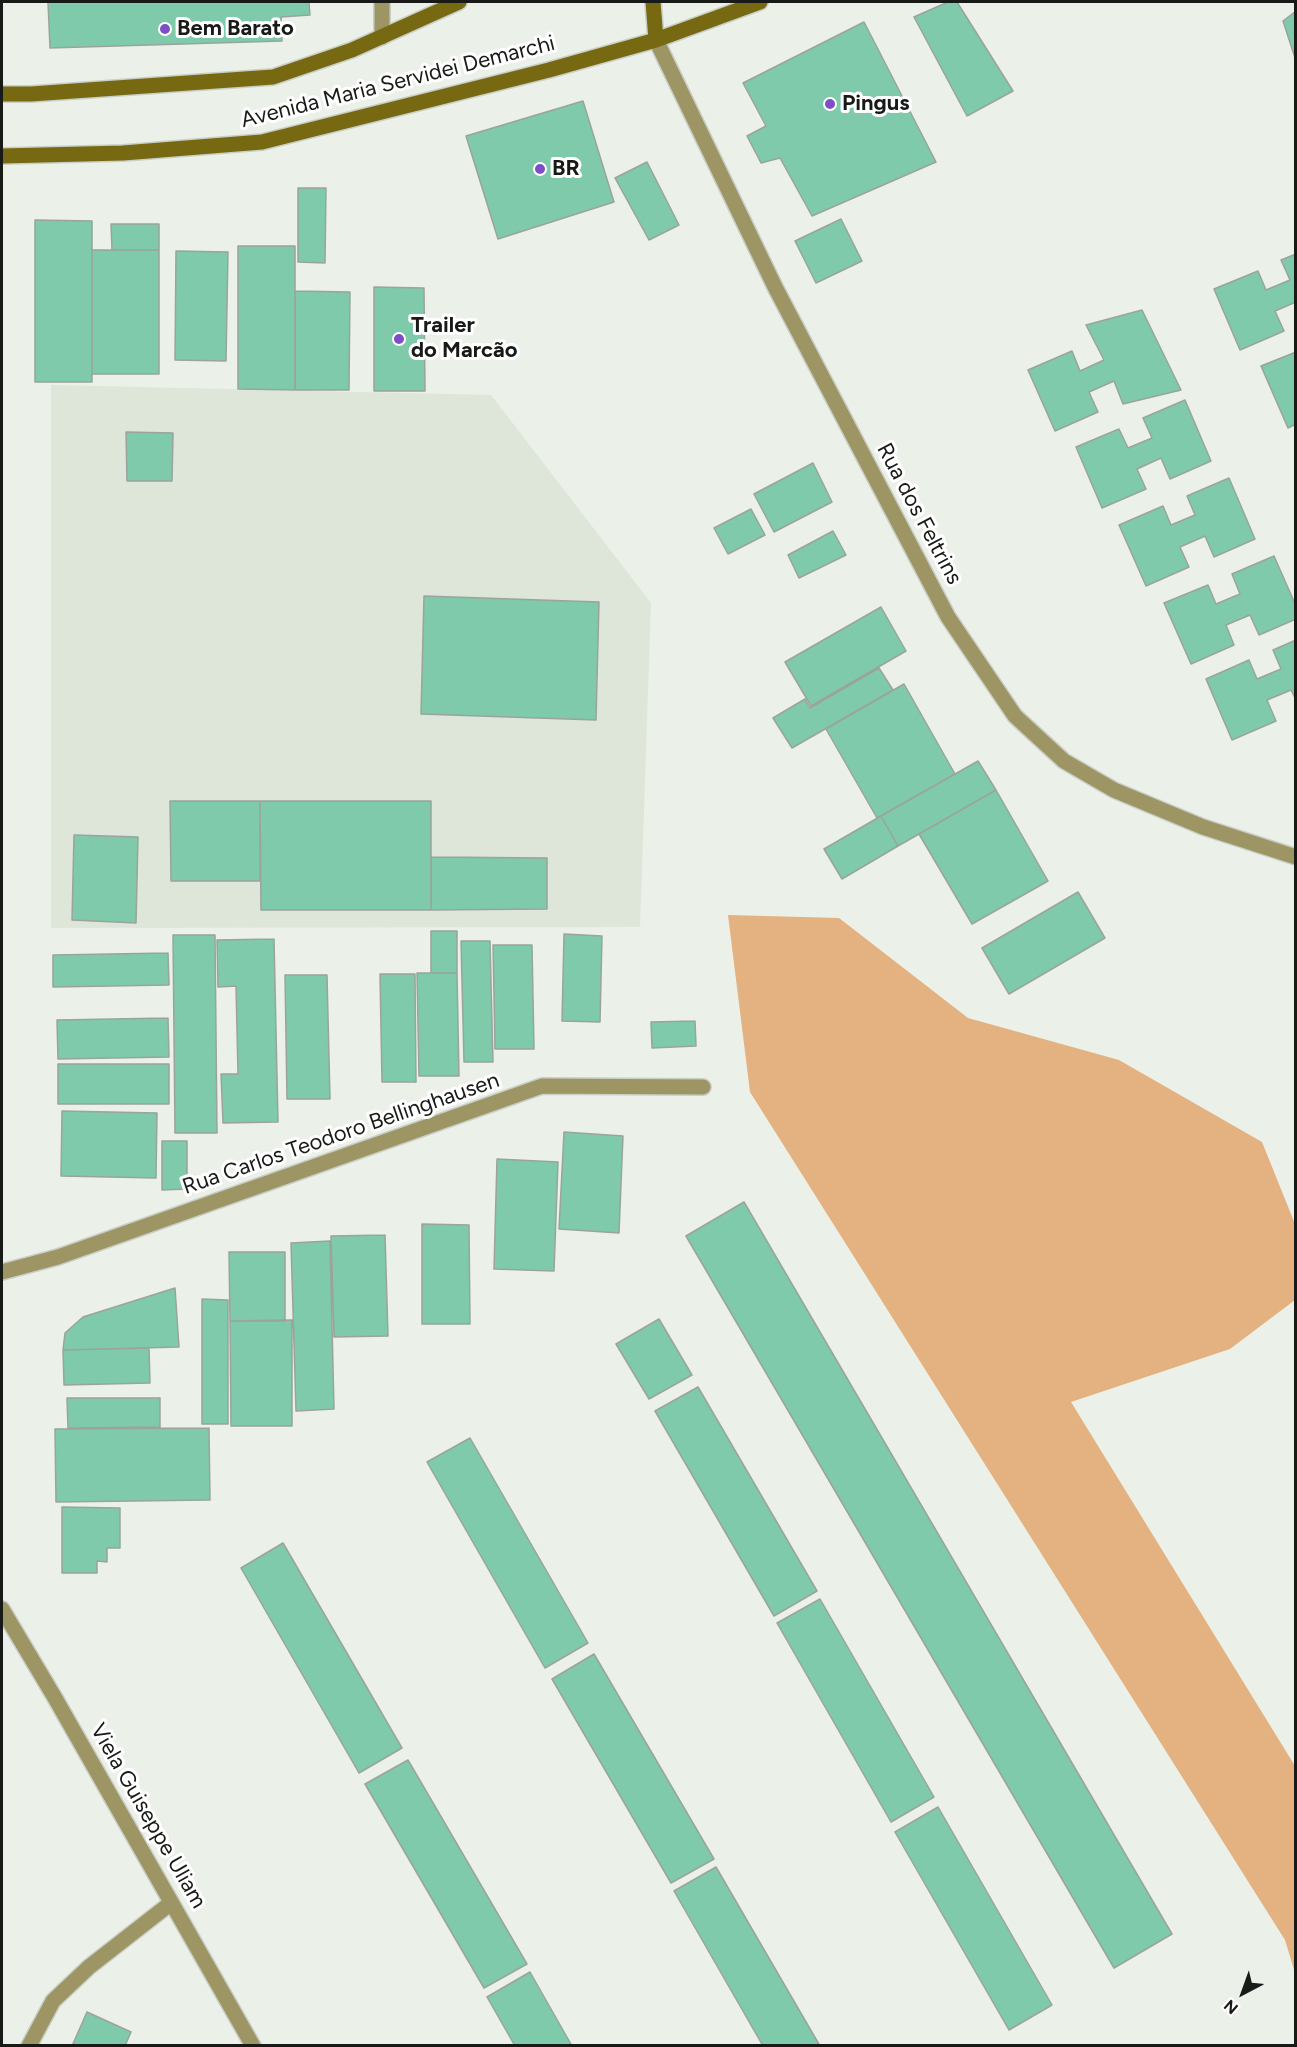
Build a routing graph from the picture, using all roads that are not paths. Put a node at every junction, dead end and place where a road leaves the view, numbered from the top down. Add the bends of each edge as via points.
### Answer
1 (382, 2) edge
2 (459, 2) edge
3 (653, 2) edge
4 (760, 2) edge
5 (382, 37) junction
6 (656, 40) junction
7 (2, 94) edge
8 (2, 156) edge
9 (1296, 856) edge
10 (703, 1087) dead end
11 (2, 1272) edge
12 (2, 1609) edge
13 (171, 1903) junction
14 (29, 2046) edge
15 (253, 2046) edge

1 - 5 street
2 - 5 main road, Avenida Maria Servidei Demarchi
3 - 6 main road
4 - 6 main road, Avenida Maria Servidei Demarchi
5 - 7 main road, Avenida Maria Servidei Demarchi via 273,77
6 - 8 main road, Avenida Maria Servidei Demarchi via 262,142 123,153
6 - 9 street, Rua dos Feltrins via 775,287 942,606 1015,716 1064,761 1114,790 1203,827
10 - 11 street, Rua Carlos Teodoro Bellinghausen via 542,1086 58,1257
12 - 13 street, Viela Guiseppe Uliam
13 - 14 street via 52,2001
13 - 15 street, Viela Guiseppe Uliam

